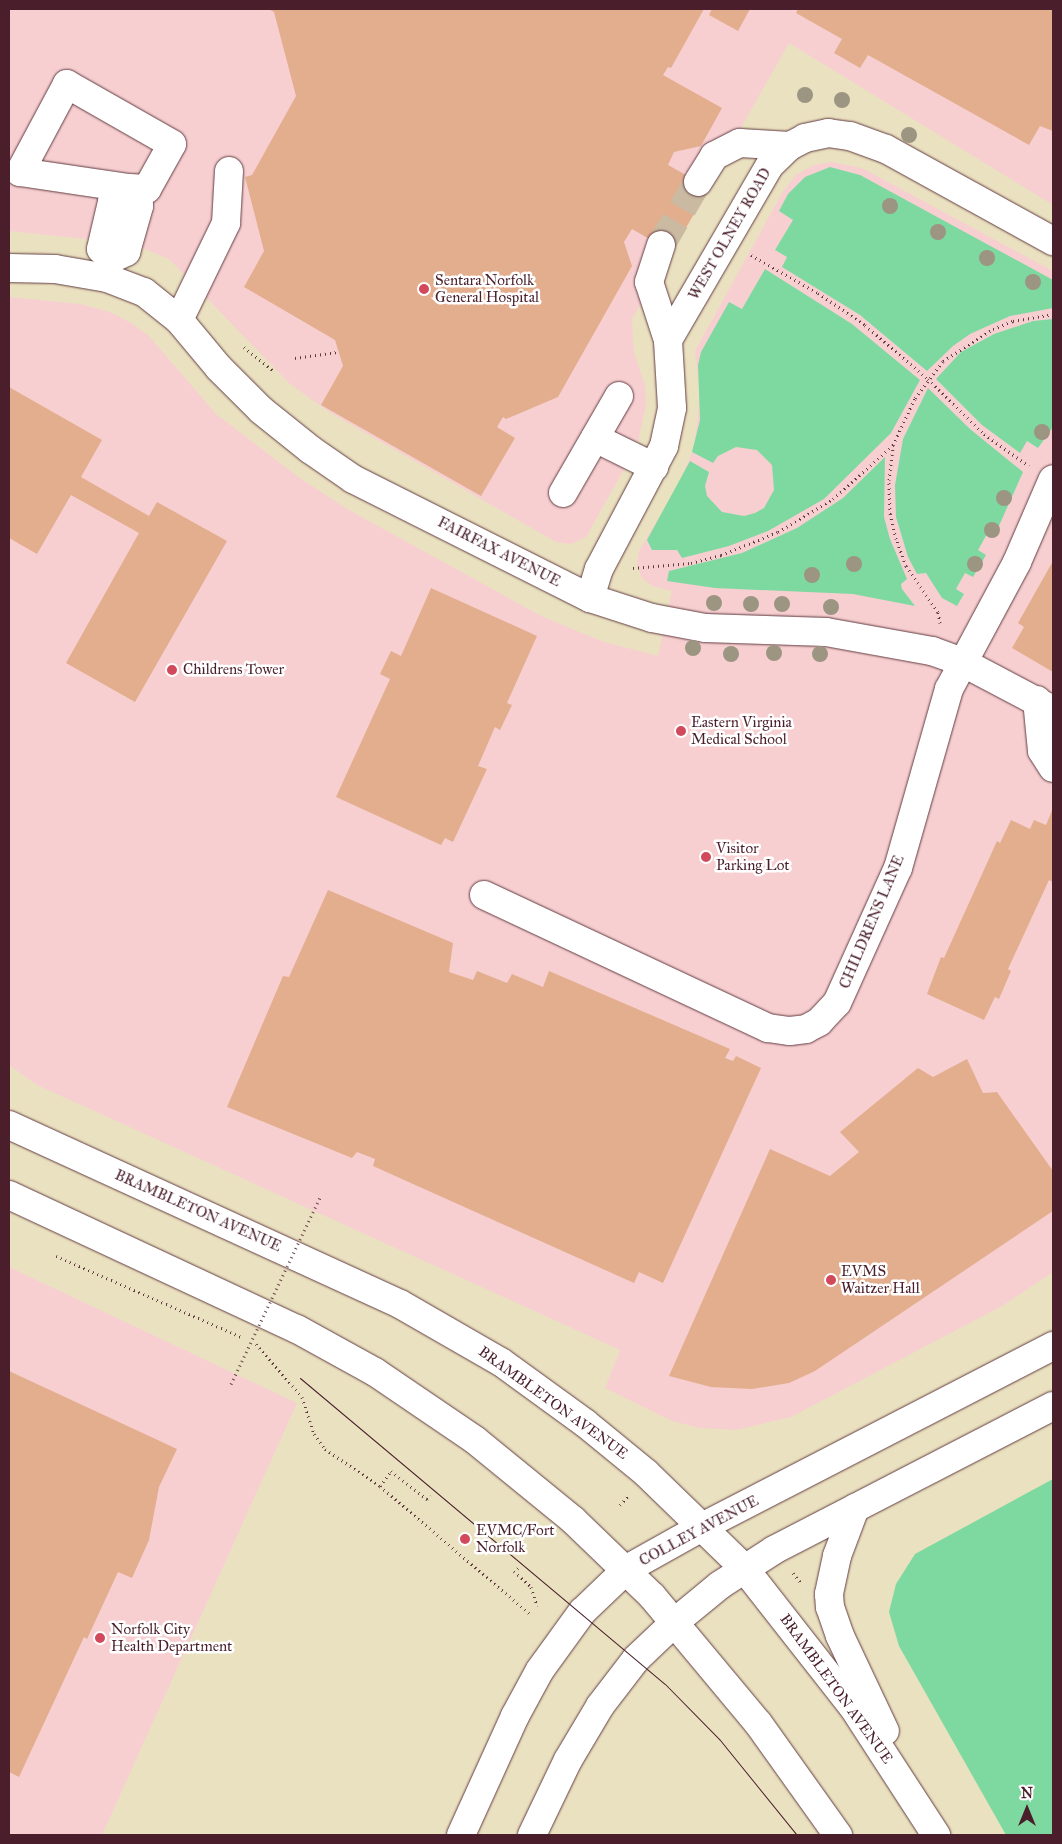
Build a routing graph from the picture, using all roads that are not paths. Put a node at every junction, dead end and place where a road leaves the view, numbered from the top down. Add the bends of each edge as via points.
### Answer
1 (790, 146) junction
2 (229, 171) dead end
3 (698, 182) tunnel mouth
4 (128, 192) junction
5 (1053, 241) edge
6 (661, 246) tunnel mouth
7 (9, 268) edge
8 (109, 268) junction
9 (179, 320) junction
10 (668, 340) junction
11 (619, 396) dead end
12 (595, 438) junction
13 (654, 467) junction
14 (1043, 473) edge
15 (563, 493) dead end
16 (590, 598) junction
17 (962, 662) junction
18 (1045, 705) edge
19 (1053, 768) edge
20 (484, 895) dead end
21 (10, 1125) edge
22 (9, 1195) edge
23 (1053, 1346) edge
24 (1053, 1406) edge
25 (855, 1508) junction
26 (704, 1526) junction
27 (744, 1568) junction
28 (627, 1569) junction
29 (675, 1622) junction
30 (461, 1835) edge
31 (532, 1835) edge
32 (838, 1835) edge
33 (936, 1835) edge

1 - 3 main road via 740,143 714,156
1 - 5 main road, WEST OLNEY ROAD via 828,133 850,136 886,149
1 - 10 main road, WEST OLNEY ROAD via 770,164
2 - 9 main road via 226,223
4 - 4 main road via 20,172 67,84 172,144 147,189
4 - 8 main road via 139,206 126,252
6 - 10 main road via 649,282
7 - 8 main road, FAIRFAX AVENUE
8 - 9 main road, FAIRFAX AVENUE
9 - 16 main road, FAIRFAX AVENUE via 219,368 261,410 353,479
10 - 13 main road via 672,408 664,446
11 - 12 main road
12 - 13 main road
12 - 15 main road
13 - 16 main road via 599,569
14 - 17 main road, CHILDRENS LANE via 1017,562
16 - 17 main road, FAIRFAX AVENUE via 652,618 696,626 826,632 878,639
17 - 18 main road, FAIRFAX AVENUE
17 - 20 main road, CHILDRENS LANE via 942,706 898,868 837,1003 830,1013 806,1029 768,1028
18 - 19 main road via 1042,751
21 - 26 main road, BRAMBLETON AVENUE via 391,1300 452,1332 501,1362 585,1423
22 - 28 main road via 214,1289 375,1372 445,1418 501,1461
23 - 26 main road, COLLEY AVENUE
24 - 25 main road
25 - 27 main road
25 - 33 main road via 837,1556 829,1594 830,1607 840,1636
26 - 27 main road, BRAMBLETON AVENUE
26 - 28 main road, COLLEY AVENUE
27 - 29 main road
27 - 33 main road, BRAMBLETON AVENUE via 847,1699
28 - 29 main road
28 - 30 main road, COLLEY AVENUE via 582,1612 540,1670 515,1716
29 - 31 main road via 636,1659 600,1706 568,1760
29 - 32 main road via 758,1723

